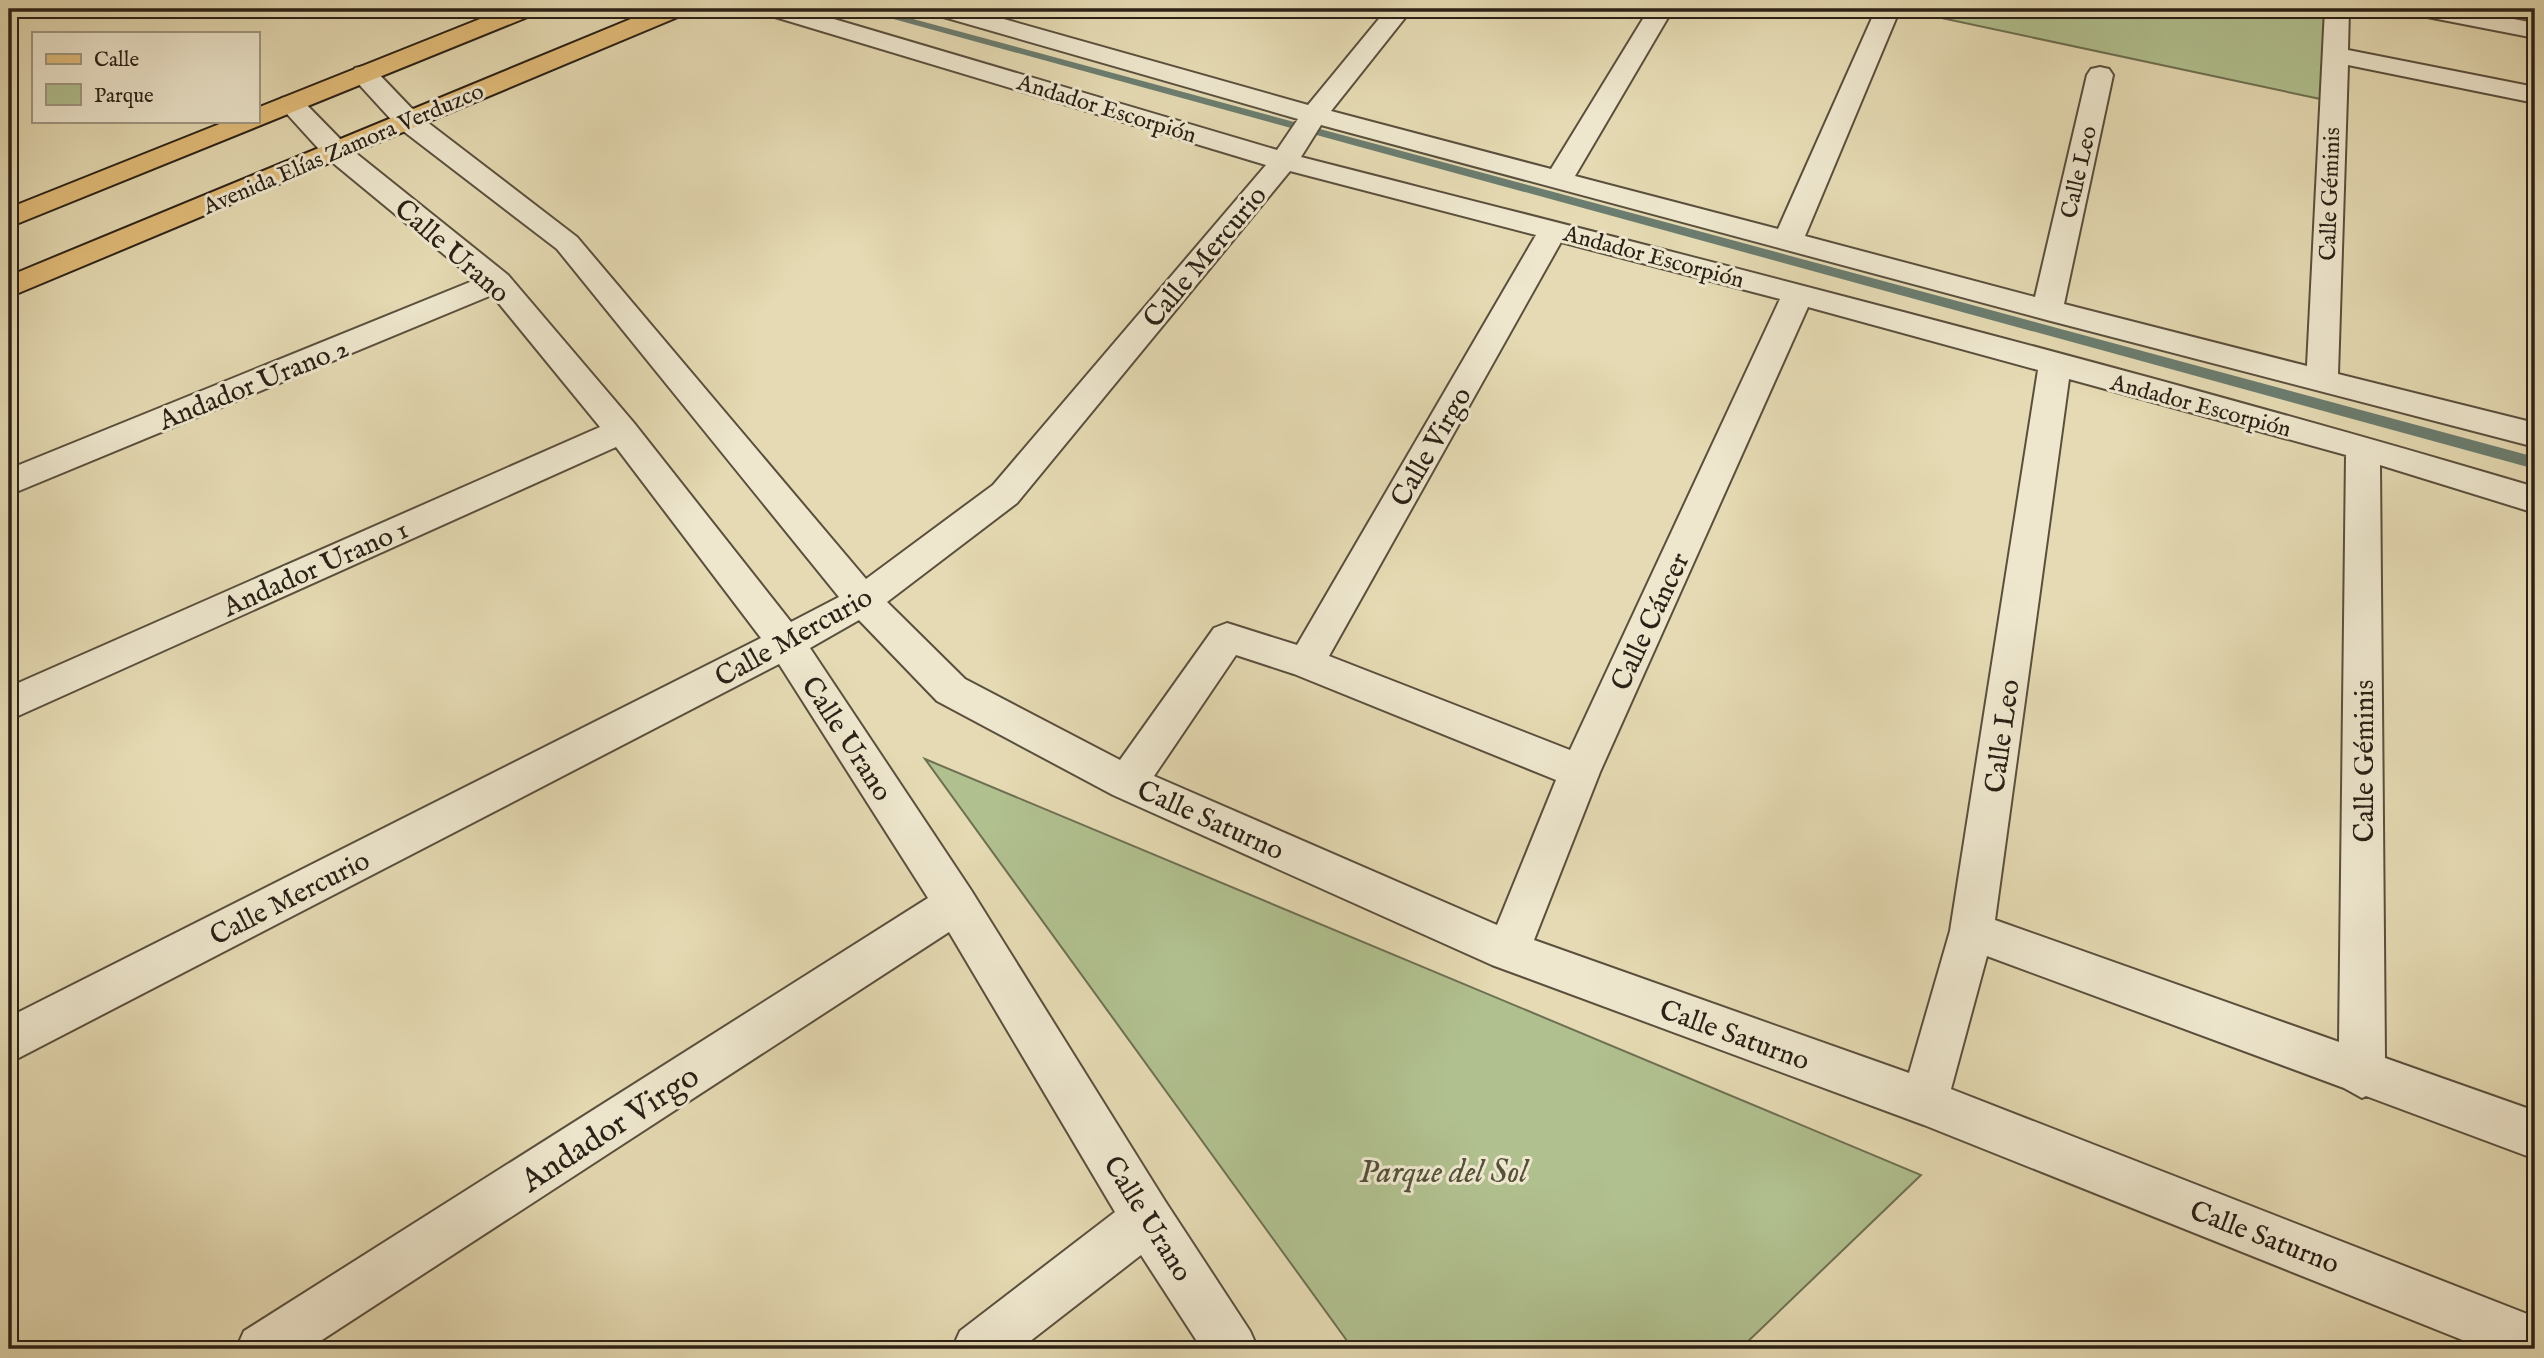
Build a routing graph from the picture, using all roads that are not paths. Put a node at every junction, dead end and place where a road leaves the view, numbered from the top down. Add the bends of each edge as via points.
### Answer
1 (526, 9) edge
2 (676, 9) edge
3 (774, 9) edge
4 (942, 9) edge
5 (1400, 9) edge
6 (1661, 9) edge
7 (1888, 9) edge
8 (2337, 9) edge
9 (2422, 9) edge
10 (2535, 31) edge
11 (2335, 55) junction
12 (364, 74) junction
13 (2100, 75) dead end
14 (2535, 95) edge
15 (291, 104) junction
16 (259, 117) edge
17 (1313, 117) junction
18 (408, 121) junction
19 (248, 122) edge
20 (337, 152) junction
21 (1289, 153) junction
22 (1558, 180) junction
23 (9, 218) edge
24 (1554, 229) junction
25 (1788, 241) junction
26 (497, 282) junction
27 (9, 287) edge
28 (1798, 294) junction
29 (2047, 310) junction
30 (2055, 365) junction
31 (2322, 380) junction
32 (622, 431) junction
33 (2535, 435) edge
34 (2363, 448) junction
35 (9, 483) edge
36 (2535, 500) edge
37 (863, 601) junction
38 (786, 643) junction
39 (1306, 663) junction
40 (9, 704) edge
41 (1580, 772) junction
42 (1127, 783) junction
43 (956, 904) junction
44 (1972, 931) junction
45 (1508, 951) junction
46 (9, 1041) edge
47 (2362, 1074) junction
48 (1924, 1102) junction
49 (2535, 1135) edge
50 (1147, 1219) junction
51 (2535, 1343) edge
52 (262, 1349) edge
53 (978, 1349) edge
54 (1232, 1349) edge

1 - 12 main road
2 - 18 main road, Avenida Elías Zamora Verduzco
3 - 21 street, Andador Escorpión
4 - 17 street, Andador Escorpión
5 - 17 street, Calle Mercurio
6 - 22 street
7 - 25 street
8 - 11 street, Calle Géminis
9 - 10 street
11 - 14 street
11 - 31 street, Calle Géminis
12 - 15 main road
12 - 18 street
13 - 29 street, Calle Leo
15 - 16 main road
15 - 20 street, Calle Urano
17 - 21 street, Calle Mercurio
17 - 22 street, Andador Escorpión
18 - 20 main road, Avenida Elías Zamora Verduzco
18 - 37 street via 567,243
19 - 23 main road
20 - 26 street, Calle Urano
20 - 27 main road, Avenida Elías Zamora Verduzco
21 - 24 street, Andador Escorpión
21 - 37 street, Calle Mercurio via 1005,494
22 - 25 street, Andador Escorpión
24 - 28 street, Andador Escorpión
24 - 39 street, Calle Virgo
25 - 29 street, Andador Escorpión
26 - 32 street, Calle Urano
26 - 35 street, Andador Urano 2
28 - 30 street, Andador Escorpión
28 - 41 street, Calle Cáncer
29 - 31 street, Andador Escorpión
30 - 34 street, Andador Escorpión
30 - 44 street, Calle Leo
31 - 33 street, Andador Escorpión
32 - 38 street, Calle Urano
32 - 40 street, Andador Urano 1
34 - 36 street, Andador Escorpión
34 - 47 street, Calle Géminis
37 - 38 street, Calle Mercurio
37 - 42 street, Calle Saturno via 951,690
38 - 43 street, Calle Urano
38 - 46 street, Calle Mercurio
39 - 41 street
39 - 42 street via 1227,638
41 - 45 street, Calle Cáncer
42 - 45 street, Calle Saturno
43 - 50 street, Calle Urano
43 - 52 street, Andador Virgo
44 - 47 street
44 - 48 street, Calle Leo
45 - 48 street, Calle Saturno
47 - 49 street
48 - 51 street, Calle Saturno
50 - 53 street
50 - 54 street, Calle Urano

